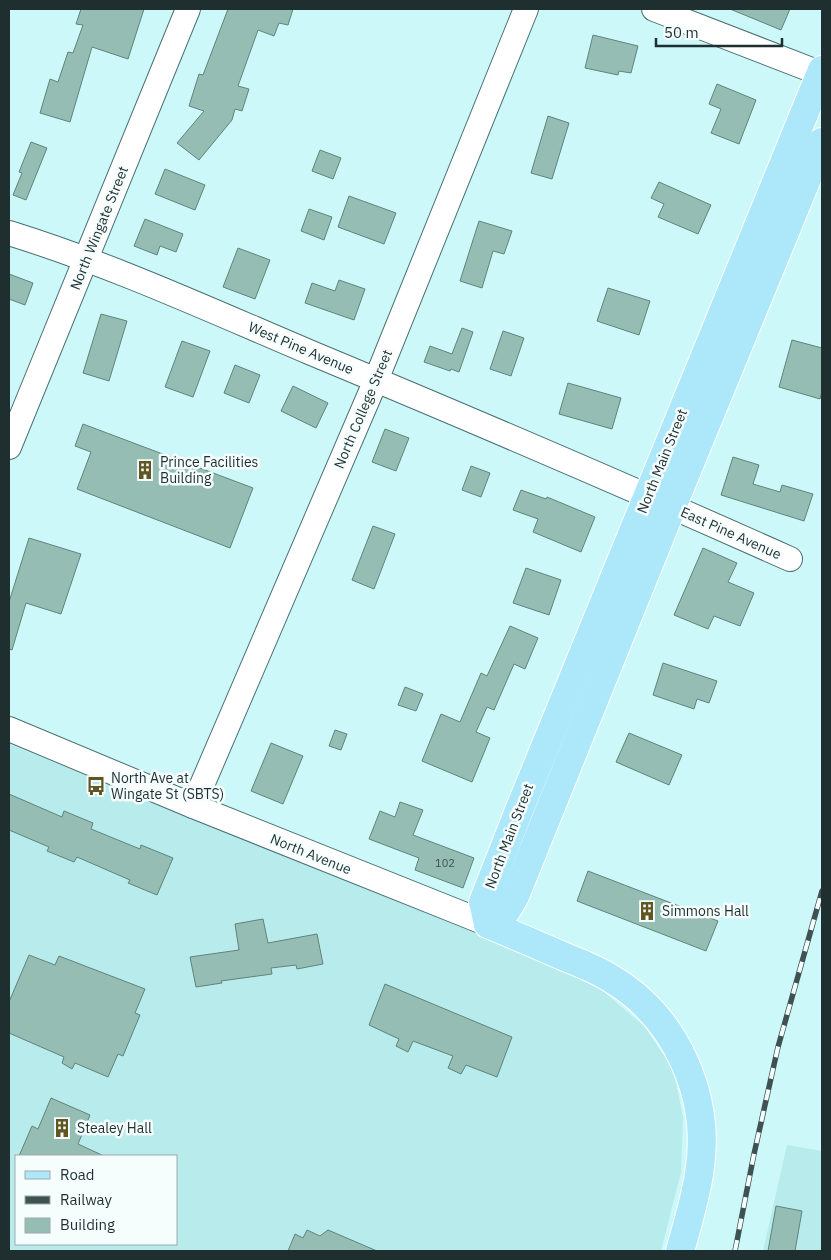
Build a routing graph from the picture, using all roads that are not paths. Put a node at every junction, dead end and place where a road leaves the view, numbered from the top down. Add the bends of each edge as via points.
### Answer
1 (188, 9) edge
2 (526, 9) edge
3 (654, 9) edge
4 (822, 72) edge
5 (822, 142) edge
6 (9, 233) edge
7 (87, 259) junction
8 (376, 380) junction
9 (9, 447) edge
10 (660, 502) junction
11 (790, 559) dead end
12 (10, 731) edge
13 (194, 806) junction
14 (488, 924) junction
15 (680, 1251) edge

1 - 7 street, North Wingate Street
2 - 8 street, North College Street
3 - 4 street
4 - 10 main road, North Main Street
5 - 10 main road, North Main Street
6 - 7 street, West Pine Avenue
7 - 8 street, West Pine Avenue
7 - 9 street, North Wingate Street
8 - 10 street, West Pine Avenue
8 - 13 street, North College Street
10 - 11 street, East Pine Avenue
10 - 14 main road, North Main Street via 515,896 506,911
12 - 13 street, North Avenue
13 - 14 street, North Avenue
14 - 15 main road, North Avenue via 610,977 647,1006 683,1056 696,1094 702,1135 700,1173

